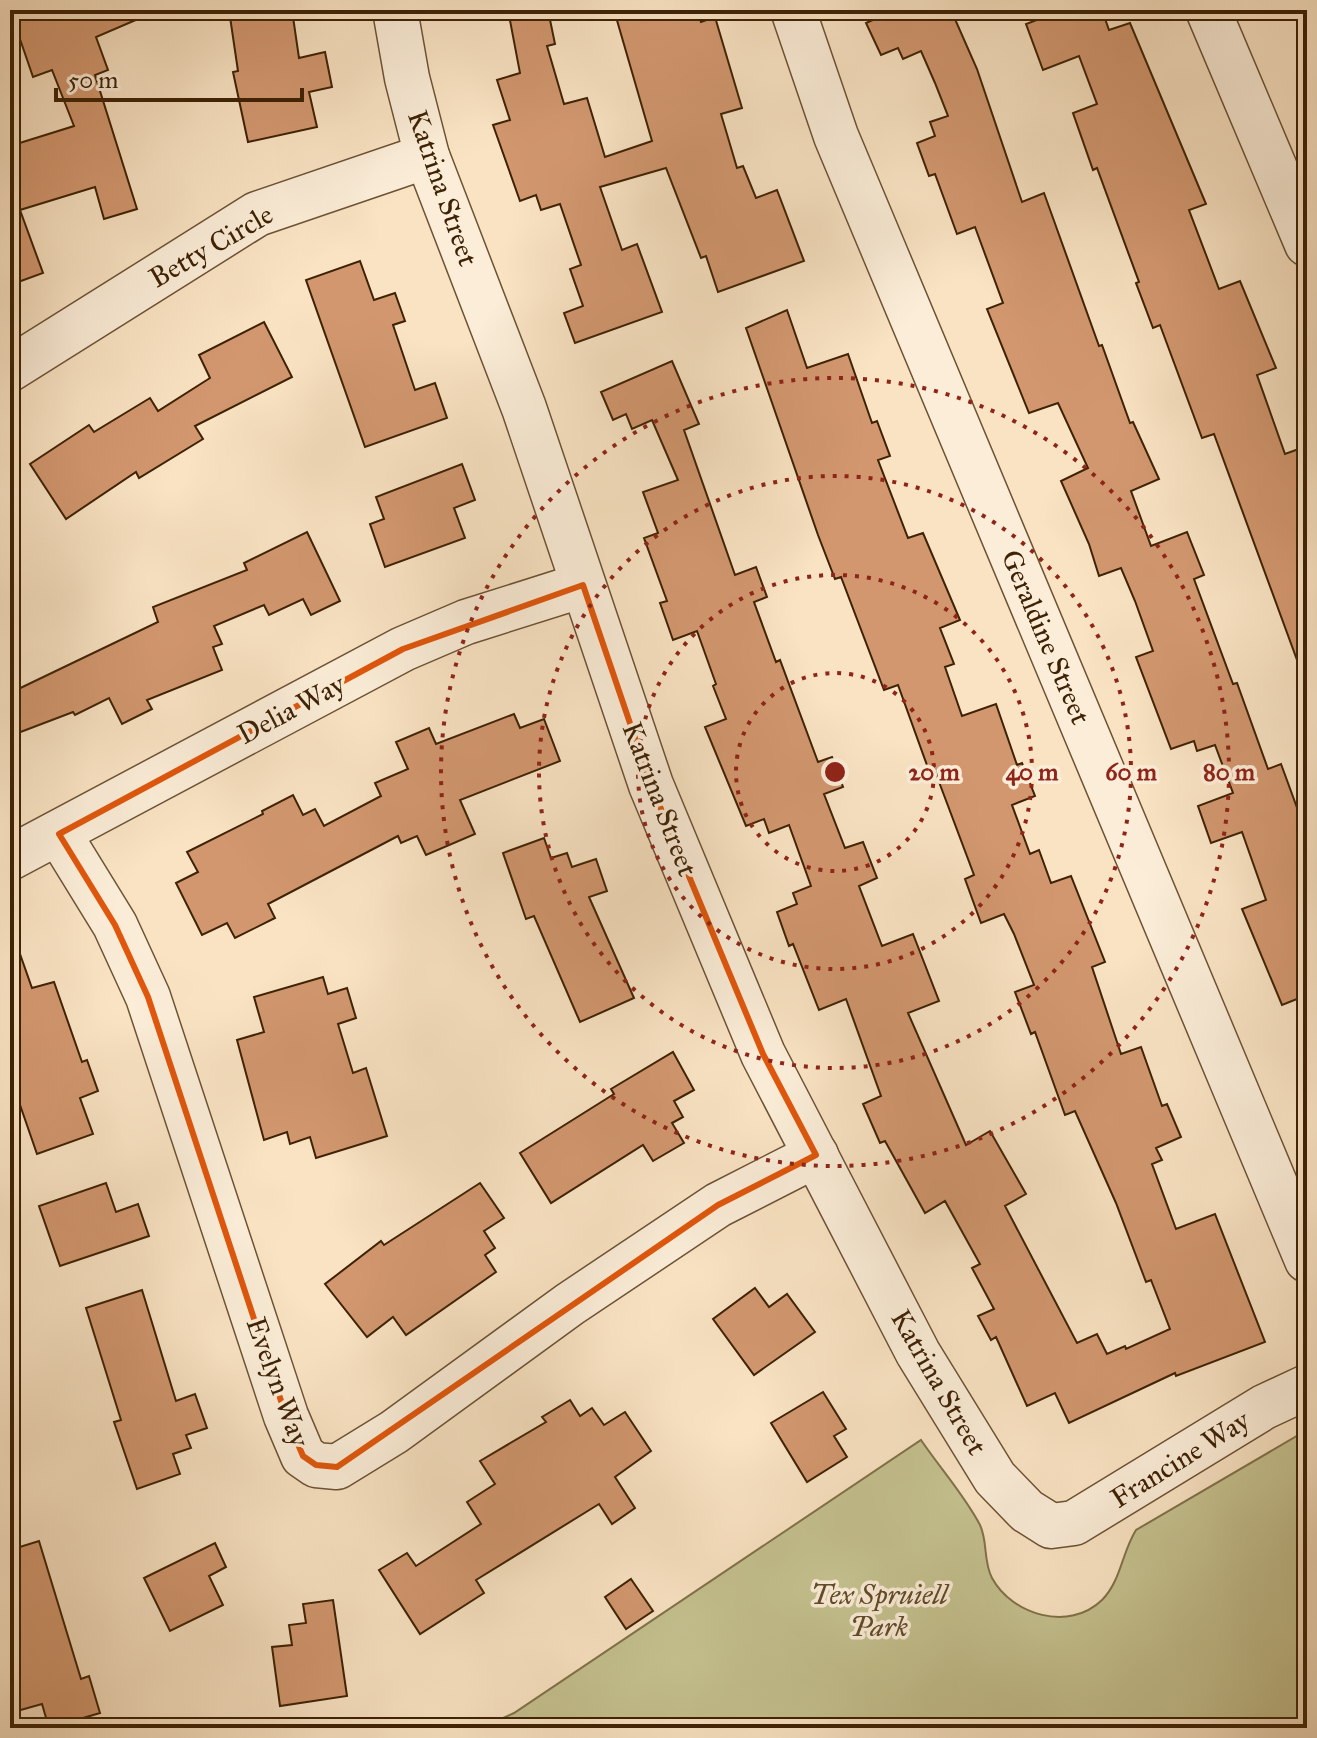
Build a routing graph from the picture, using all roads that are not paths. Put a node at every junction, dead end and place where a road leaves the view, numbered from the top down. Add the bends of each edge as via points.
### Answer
1 (395, 10) edge
2 (793, 10) edge
3 (1208, 10) edge
4 (427, 156) junction
5 (1306, 238) edge
6 (10, 369) edge
7 (583, 585) junction
8 (59, 834) junction
9 (10, 858) edge
10 (816, 1155) junction
11 (1307, 1260) edge
12 (1307, 1387) edge
13 (1051, 1526) joint

1 - 4 street, Katrina Street
2 - 11 street, Geraldine Street via 836,136
3 - 5 street
4 - 6 street, Betty Circle via 257,214
4 - 7 street, Katrina Street via 524,408
7 - 8 street, Delia Way via 466,622 403,649
7 - 10 street, Katrina Street via 651,785 763,1054
8 - 9 street, Delia Way
8 - 10 street, Evelyn Way via 115,925 148,997 286,1416 303,1456 316,1465 337,1467 394,1432 718,1205
10 - 13 street, Katrina Street via 918,1353 995,1478 1027,1511
12 - 13 street, Francine Way via 1264,1407 1074,1523

